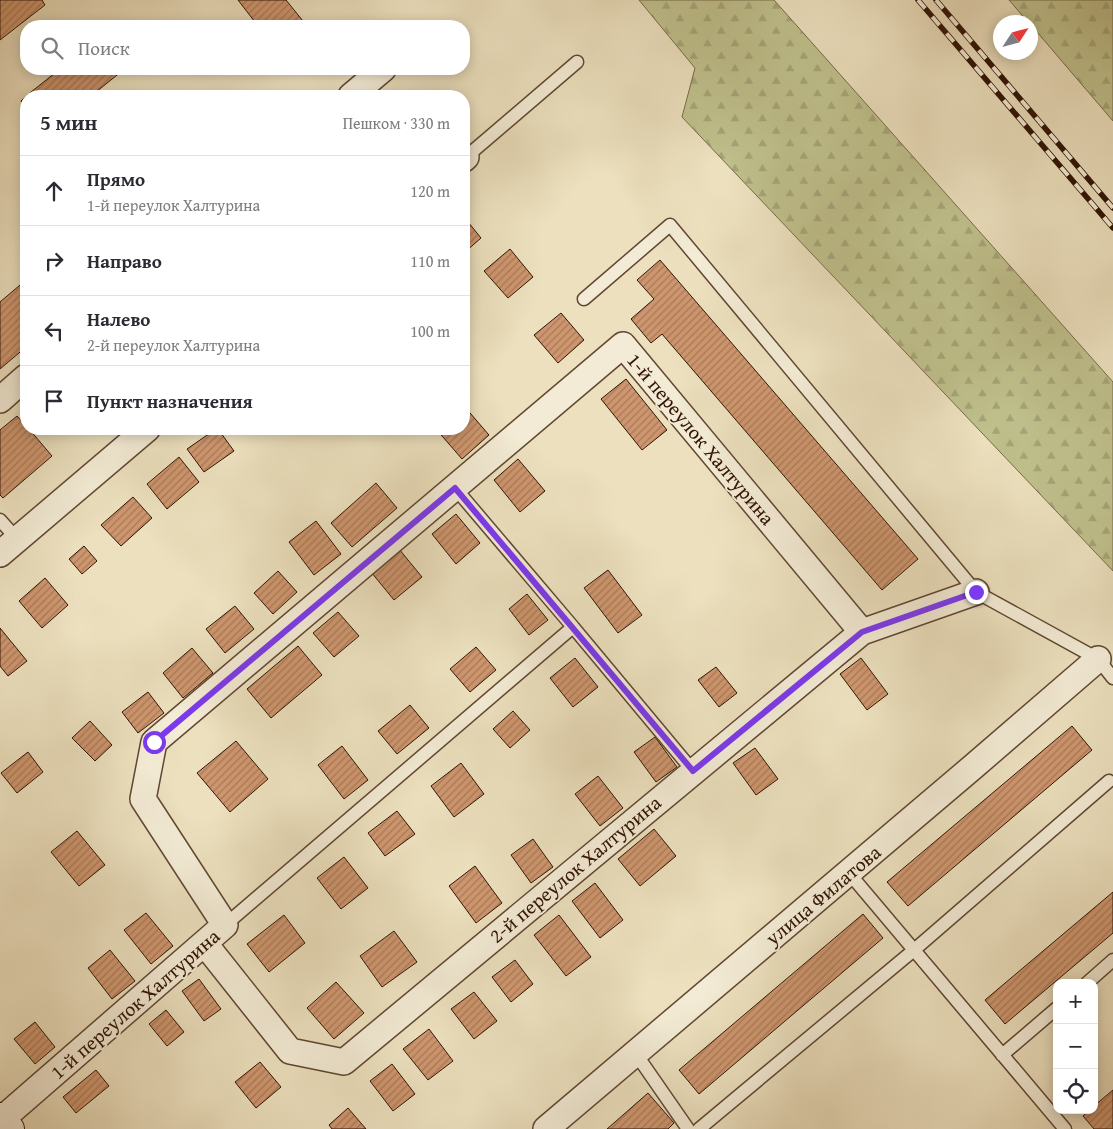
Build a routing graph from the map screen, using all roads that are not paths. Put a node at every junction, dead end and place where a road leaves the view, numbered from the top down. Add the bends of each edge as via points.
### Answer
1 (577, 62) dead end
2 (376, 75) edge
3 (358, 90) edge
4 (470, 154) edge
5 (584, 299) dead end
6 (20, 382) edge
7 (0, 400) edge
8 (120, 437) edge
9 (455, 488) junction
10 (0, 520) edge
11 (8, 546) edge
12 (976, 592) junction
13 (573, 627) junction
14 (862, 632) junction
15 (1105, 669) edge
16 (693, 771) junction
17 (1109, 781) dead end
18 (849, 873) junction
19 (226, 925) junction
20 (205, 944) junction
21 (914, 950) junction
22 (1113, 960) edge
23 (1092, 979) edge
24 (1053, 1011) edge
25 (636, 1054) junction
26 (1002, 1055) junction
27 (4, 1122) edge
28 (546, 1129) edge
29 (688, 1129) edge
30 (699, 1129) edge
31 (1065, 1129) edge

1 - 4 lane
2 - 3 street
5 - 12 lane via 670,225
6 - 7 street
8 - 11 street
9 - 13 lane
9 - 14 street, 1-й переулок Халтурина via 623,345
9 - 19 street, 1-й переулок Халтурина via 154,742 143,799
10 - 11 lane
12 - 14 street, 2-й переулок Халтурина
12 - 15 lane
13 - 16 lane
13 - 19 lane
14 - 16 street, 2-й переулок Халтурина
15 - 18 street, улица Филатова
16 - 20 street, 2-й переулок Халтурина via 344,1062 290,1051
17 - 21 lane
18 - 21 lane
18 - 25 street, улица Филатова
19 - 20 street, 1-й переулок Халтурина
20 - 27 street, 1-й переулок Халтурина
21 - 26 lane
21 - 30 lane
22 - 23 lane
24 - 26 lane
25 - 28 street, улица Филатова
25 - 29 lane
26 - 31 lane

